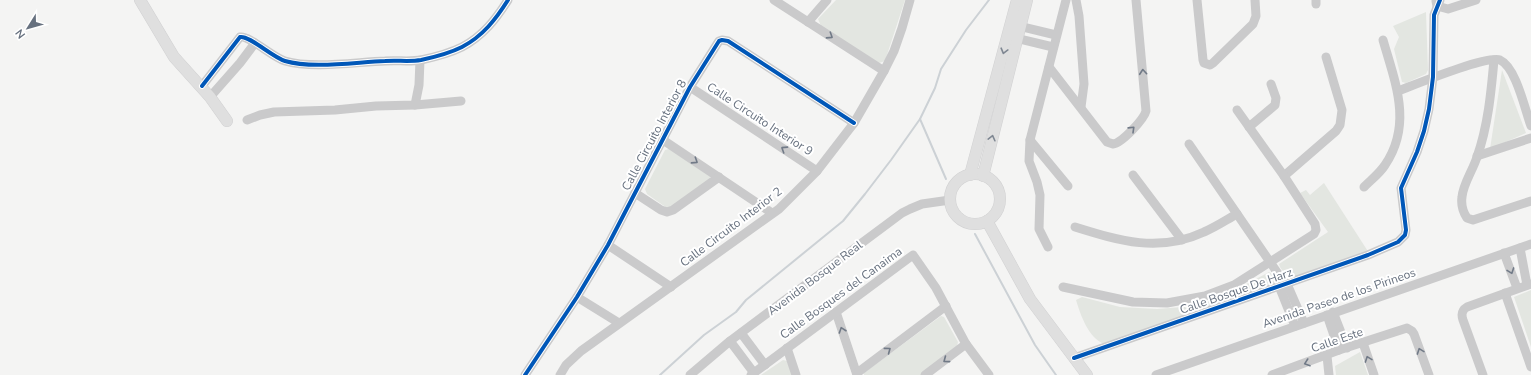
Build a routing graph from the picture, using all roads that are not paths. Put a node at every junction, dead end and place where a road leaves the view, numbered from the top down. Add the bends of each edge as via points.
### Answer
1 (140, 0) edge
2 (508, 0) edge
3 (774, 0) edge
4 (827, 0) edge
5 (910, 0) edge
6 (1017, 0) edge
7 (1027, 0) edge
8 (1066, 0) edge
9 (1076, 0) edge
10 (1136, 0) edge
11 (1197, 0) edge
12 (1255, 0) edge
13 (1476, 0) edge
14 (1438, 2) edge
15 (808, 22) junction
16 (1016, 25) junction
17 (1056, 35) junction
18 (1012, 37) junction
19 (1383, 40) dead end
20 (255, 43) junction
21 (1053, 47) junction
22 (226, 55) junction
23 (1326, 57) dead end
24 (1499, 57) junction
25 (420, 60) junction
26 (238, 65) junction
27 (1049, 67) junction
28 (884, 71) junction
29 (1433, 77) junction
30 (1271, 84) dead end
31 (202, 86) junction
32 (690, 88) junction
33 (1398, 91) junction
34 (210, 97) junction
35 (461, 101) dead end
36 (415, 105) junction
37 (1081, 107) junction
38 (1237, 110) dead end
39 (247, 120) dead end
40 (227, 121) dead end
41 (854, 123) junction
42 (1531, 126) edge
43 (1250, 127) junction
44 (1531, 138) edge
45 (663, 140) junction
46 (1030, 140) junction
47 (1188, 144) dead end
48 (1477, 156) junction
49 (817, 171) junction
50 (970, 175) junction
51 (1133, 175) dead end
52 (983, 176) junction
53 (1284, 176) junction
54 (719, 177) junction
55 (1068, 186) dead end
56 (1364, 187) dead end
57 (635, 193) junction
58 (950, 200) junction
59 (1531, 201) edge
60 (772, 213) junction
61 (1236, 214) junction
62 (987, 221) junction
63 (1075, 227) dead end
64 (1182, 240) junction
65 (1531, 244) edge
66 (608, 245) junction
67 (1048, 247) dead end
68 (1520, 248) junction
69 (1504, 254) junction
70 (1270, 262) junction
71 (1283, 283) junction
72 (1529, 284) edge
73 (671, 287) junction
74 (1063, 287) dead end
75 (1517, 288) junction
76 (1505, 293) junction
77 (577, 297) junction
78 (946, 306) junction
79 (836, 312) junction
80 (1330, 314) junction
81 (619, 323) junction
82 (1300, 324) junction
83 (741, 333) junction
84 (730, 341) junction
85 (966, 344) junction
86 (1362, 344) junction
87 (787, 348) junction
88 (1343, 349) junction
89 (1327, 356) junction
90 (1074, 358) junction
91 (764, 365) junction
92 (1531, 367) edge
93 (752, 374) edge
94 (857, 374) edge
95 (1276, 374) edge
96 (525, 375) edge
97 (560, 375) edge
98 (690, 375) edge
99 (796, 375) edge
100 (925, 375) edge
101 (989, 375) edge
102 (1086, 375) edge
103 (1156, 375) edge
104 (1328, 375) edge
105 (1374, 375) edge
106 (1429, 375) edge
107 (1483, 375) edge

1 - 31 main road via 174,57
2 - 25 street via 496,20 476,38 448,53
3 - 15 street
4 - 15 street
5 - 28 street, Calle Circuito Interior 2 via 896,45
6 - 16 main road
7 - 16 main road
8 - 17 street
9 - 37 street via 1084,84
37 -> 10 street via 1107,142 1113,144 1120,141 1145,115
11 - 12 street via 1203,60 1210,65 1253,24 1256,16
13 - 14 street via 1448,9
14 - 29 street via 1433,26
15 -> 28 street
16 - 17 street
16 - 18 main road
17 - 21 street
18 - 21 street
18 -> 50 main road
52 -> 18 main road
19 - 33 street
20 - 22 street via 247,37 240,37
20 - 25 street via 276,57 295,63
20 - 26 street
21 - 27 street
22 - 26 street
22 - 31 street
23 - 53 street via 1342,110 1340,125
24 - 29 street
24 - 42 street via 1515,79
24 - 48 street
25 - 36 street
26 - 34 street
27 - 37 street
27 - 46 street
28 - 41 street, Calle Circuito Interior 2
29 - 33 street
29 - 71 street, Calle Bosque De Harz via 1424,131 1401,188 1406,230 1403,238 1368,255
30 - 43 street via 1276,98 1275,105
31 - 34 main road
32 - 41 street, Calle Circuito Interior 8 via 717,43 725,40
32 - 45 street, Calle Circuito Interior 8
49 -> 32 street, Calle Circuito Interior 9
33 - 56 street via 1401,121 1398,138 1385,166
34 - 40 main road
35 - 36 street
36 - 39 street via 274,112
38 - 43 street
41 - 49 street, Calle Circuito Interior 2
43 - 53 street
44 - 48 street
45 -> 54 street
45 - 57 street, Calle Circuito Interior 8
46 - 55 street
46 - 67 street via 1029,161 1040,195 1039,229
47 - 61 street
48 - 59 street via 1462,197 1467,218 1473,220
49 - 60 street, Calle Circuito Interior 2
50 - 52 main road
50 - 58 main road via 958,181
51 - 64 street
52 - 62 main road via 993,183 999,196 997,210
53 - 70 street via 1316,224 1316,230 1314,234
54 - 57 street via 667,212
54 - 60 street
57 - 66 street, Calle Circuito Interior 8
58 - 62 main road via 955,214 966,222
58 - 83 street, Avenida Bosque Real via 922,204 910,209
60 - 73 street, Calle Circuito Interior 2
61 - 64 street via 1204,233
61 - 70 street
62 - 90 main road via 1030,299
63 - 64 street via 1139,244 1162,244
65 - 68 street, Avenida Paseo de los Pirineos
66 - 73 street
66 - 77 street, Calle Circuito Interior 8
68 - 69 street, Avenida Paseo de los Pirineos
68 - 72 street
69 -> 75 street
69 - 80 street, Avenida Paseo de los Pirineos
70 - 71 street
70 - 74 street via 1244,280 1220,291 1167,303 1120,300
71 - 82 street
71 - 90 street, Calle Bosque De Harz
72 - 75 street
73 - 81 street, Calle Circuito Interior 2
75 - 76 street
76 - 92 street
76 - 107 street via 1462,311 1461,315
77 - 81 street
77 - 96 street, Calle Circuito Interior 8
78 - 79 street, Calle Bosques del Canaima via 914,255
78 - 85 street, Calle Bosques del Canaima
94 -> 78 street
79 - 87 street, Calle Bosques del Canaima
94 -> 79 street
80 - 82 street, Avenida Paseo de los Pirineos
80 - 88 street
81 - 97 street, Calle Circuito Interior 2 via 571,360
82 - 103 street, Avenida Paseo de los Pirineos
83 - 84 street, Avenida Bosque Real
83 - 91 street
84 - 93 street, Calle Bosques del Canaima
84 - 98 street, Avenida Bosque Real
85 -> 100 street
85 - 101 street, Calle Bosques del Canaima
86 - 88 street, Calle Este
105 -> 86 street
106 -> 86 street, Calle Este via 1410,329 1403,329
87 - 91 street, Calle Bosques del Canaima
87 - 99 street
88 - 89 street, Calle Este
89 -> 95 street, Calle Este
89 - 104 street
90 - 102 main road
91 - 93 street, Calle Bosques del Canaima

